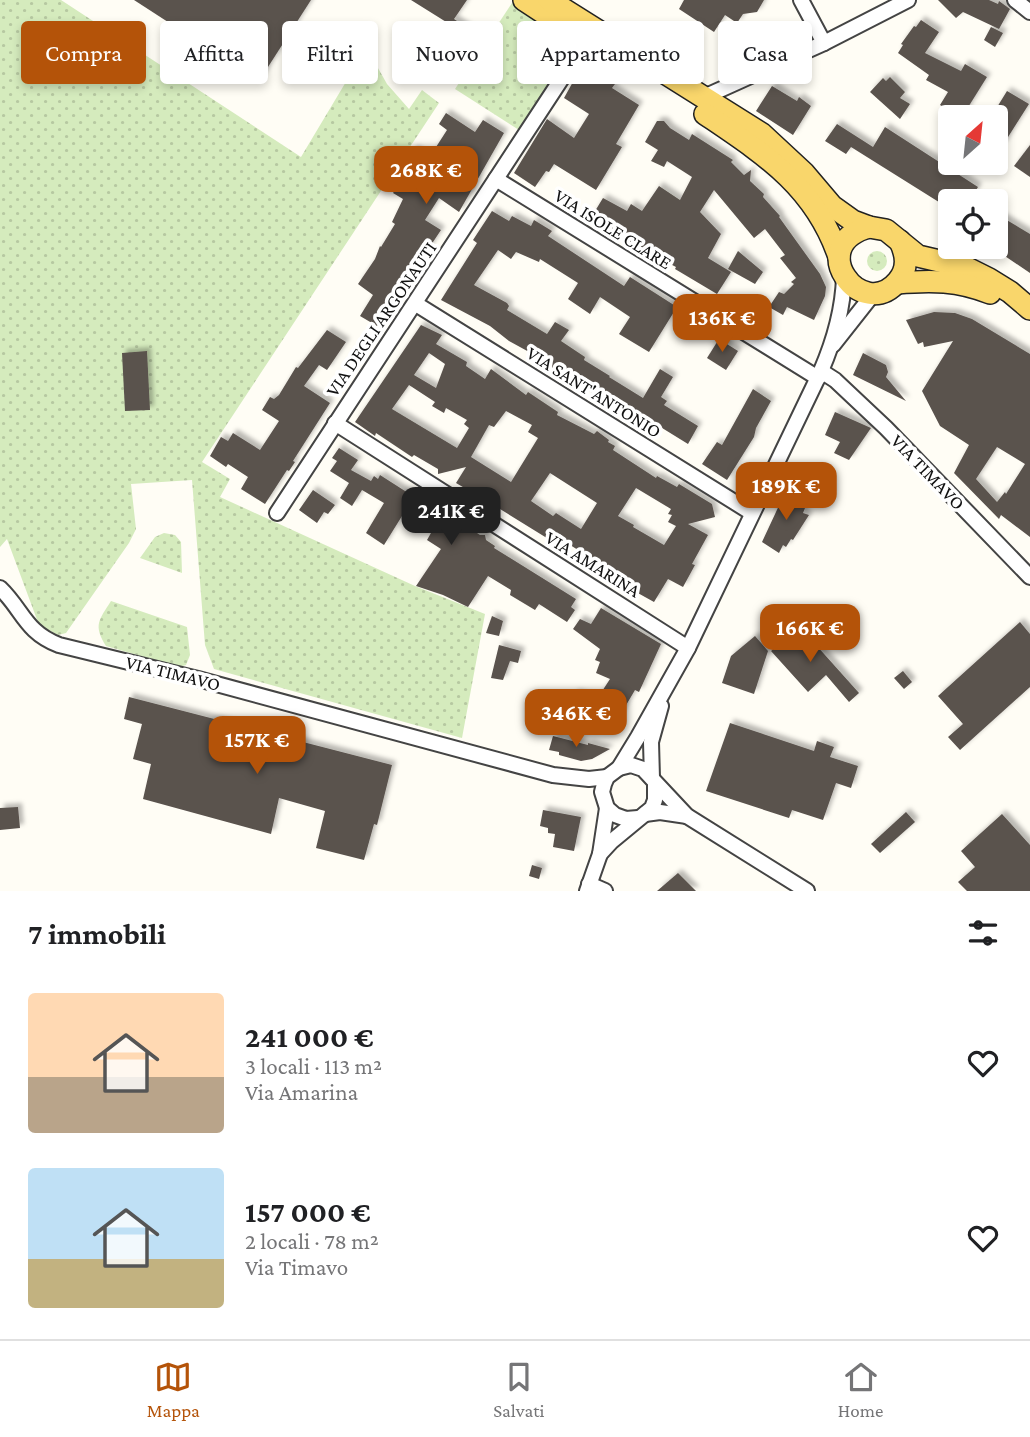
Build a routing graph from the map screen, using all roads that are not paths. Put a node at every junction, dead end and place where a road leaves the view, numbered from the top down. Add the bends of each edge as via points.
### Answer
1 (524, 0) edge
2 (801, 0) edge
3 (908, 0) edge
4 (1015, 0) edge
5 (552, 8) edge
6 (1030, 12) edge
7 (566, 21) edge
8 (824, 43) junction
9 (558, 84) edge
10 (658, 84) edge
11 (704, 97) junction
12 (496, 179) junction
13 (869, 227) junction
14 (900, 241) junction
15 (842, 267) junction
16 (897, 283) junction
17 (874, 293) junction
18 (416, 304) junction
19 (1029, 308) edge
20 (830, 349) junction
21 (819, 375) junction
22 (335, 423) junction
23 (277, 513) dead end
24 (752, 513) junction
25 (1030, 577) edge
26 (0, 589) edge
27 (688, 648) junction
28 (667, 684) junction
29 (613, 772) junction
30 (570, 777) junction
31 (653, 780) junction
32 (605, 804) junction
33 (642, 816) junction
34 (687, 816) junction
35 (600, 854) junction
36 (588, 888) edge
37 (604, 891) edge
38 (807, 891) edge

1 - 5 main road
2 - 8 street
3 - 8 street
4 - 6 street
5 - 7 main road
5 - 11 main road
8 - 11 street
9 - 12 street, VIA DEGLI ARGONAUTI
10 - 15 main road via 769,157 796,183 832,237
11 - 13 main road via 762,134 832,206
12 - 18 street, VIA DEGLI ARGONAUTI
12 - 21 street, VIA ISOLE CLARE
13 - 14 main road via 886,230
13 - 15 main road via 852,234 841,248
14 - 16 main road via 906,262
14 - 19 main road via 918,256 965,267 989,279
15 - 17 main road via 852,286
15 - 20 street via 844,298
16 - 17 main road
16 - 19 main road via 962,283
17 - 20 street
18 - 22 street, VIA DEGLI ARGONAUTI
18 - 24 street, VIA SANT'ANTONIO
20 - 21 street
21 - 24 street
21 - 25 street, VIA TIMAVO via 835,380 886,428
22 - 23 street, VIA DEGLI ARGONAUTI
22 - 27 street, VIA AMARINA
24 - 27 street
26 - 30 street, VIA TIMAVO via 32,629 59,645
27 - 28 street
28 - 29 street
28 - 31 street via 652,742
29 - 30 street
29 - 31 street via 631,765
29 - 32 street via 602,792
30 - 32 street
31 - 33 street via 655,800
31 - 34 street
32 - 33 street via 615,816
32 - 35 street
33 - 34 street via 660,812
33 - 35 street
34 - 38 street
35 - 36 street
36 - 37 street

